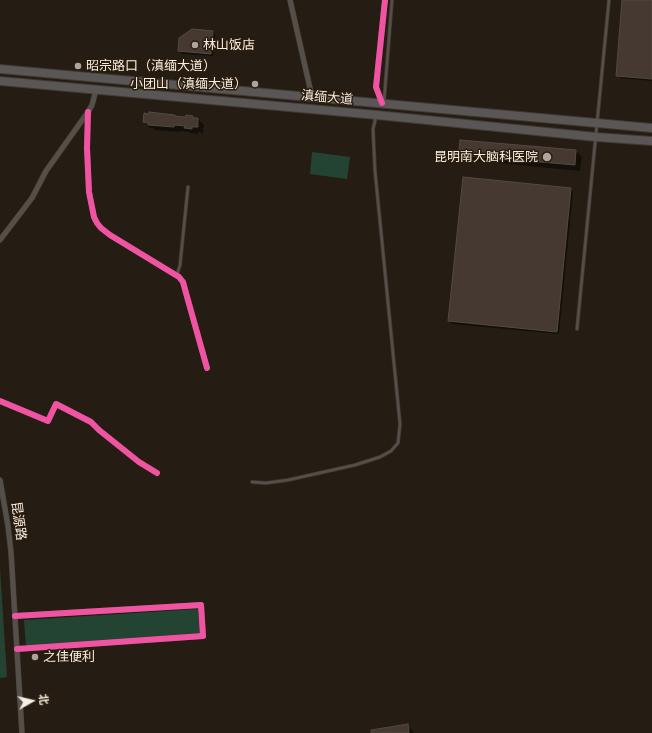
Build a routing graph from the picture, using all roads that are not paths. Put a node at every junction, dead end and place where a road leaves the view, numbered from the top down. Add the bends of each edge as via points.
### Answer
1 (290, 0) edge
2 (384, 0) edge
3 (392, 0) edge
4 (609, 0) edge
5 (0, 68) edge
6 (0, 81) edge
7 (96, 90) junction
8 (312, 97) junction
9 (383, 103) junction
10 (88, 112) junction
11 (377, 115) junction
12 (596, 123) junction
13 (652, 128) edge
14 (596, 137) junction
15 (652, 141) edge
16 (188, 187) dead end
17 (0, 240) edge
18 (177, 276) junction
19 (577, 329) dead end
20 (207, 368) dead end
21 (0, 401) edge
22 (157, 473) dead end
23 (0, 480) edge
24 (252, 482) dead end
25 (15, 616) junction
26 (17, 649) junction
27 (22, 733) edge

1 - 8 street
2 - 9 street via 376,87
3 - 9 lane
4 - 12 lane
5 - 8 main road, 滇缅大道
6 - 7 main road, 滇缅大道
7 - 10 street
7 - 11 main road, 滇缅大道
8 - 9 main road, 滇缅大道
9 - 12 main road, 滇缅大道
10 - 17 street via 46,171 32,198
10 - 18 street via 89,192 94,216 101,228 110,235
11 - 14 main road, 滇缅大道
11 - 24 lane via 373,129 375,170 400,424 398,443 391,451 380,457 355,465 288,480
12 - 13 main road, 滇缅大道
12 - 14 lane
14 - 15 main road, 滇缅大道
14 - 19 lane
16 - 18 lane
18 - 20 street via 183,282
21 - 22 street via 48,421 56,404 91,422 139,462
23 - 25 street, 昆源路 via 8,526
25 - 26 street, 昆源路
25 - 26 street via 201,604 203,636
26 - 27 street, 昆源路

